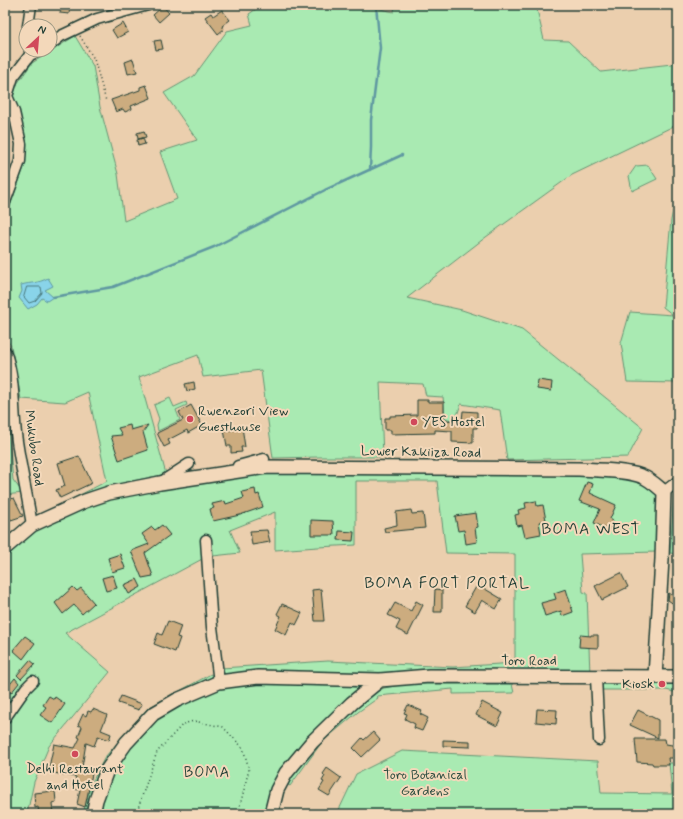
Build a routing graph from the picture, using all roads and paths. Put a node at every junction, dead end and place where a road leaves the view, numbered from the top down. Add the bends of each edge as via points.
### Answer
1 (32, 5) edge
2 (148, 5) edge
3 (30, 18) edge
4 (79, 27) junction
5 (58, 38) edge
6 (26, 58) edge
7 (106, 101) dead end
8 (5, 202) edge
9 (5, 351) edge
10 (264, 458) dead end
11 (189, 464) dead end
12 (220, 474) junction
13 (678, 481) edge
14 (160, 483) junction
15 (664, 492) junction
16 (32, 525) junction
17 (206, 540) dead end
18 (5, 548) edge
19 (596, 677) junction
20 (655, 677) junction
21 (678, 677) edge
22 (33, 680) dead end
23 (380, 680) junction
24 (219, 682) junction
25 (5, 718) edge
26 (599, 740) dead end
27 (93, 814) edge
28 (136, 814) edge
29 (238, 814) edge
30 (271, 814) edge

1 - 3 street
2 - 4 street via 97,19
4 - 5 street
4 - 7 path via 78,33 94,59
6 - 8 street via 13,76 8,96 21,144 20,161
9 - 16 street, Mukubo Road
10 - 12 street
11 - 14 street
12 - 14 main road, Lower Kakiiza Road
12 - 15 main road, Lower Kakiiza Road via 266,467 579,469 640,476
13 - 15 street
14 - 16 main road, Lower Kakiiza Road via 85,501
15 - 20 main road
16 - 18 main road, Lower Kakiiza Road
17 - 24 street
19 - 20 main road, Toro Road
19 - 23 main road, Toro Road via 428,676
19 - 26 street
20 - 21 main road, Toro Road
22 - 25 street
23 - 24 main road, Toro Road via 258,677
23 - 30 main road via 312,742 286,773 277,790
24 - 27 main road, Toro Road via 177,700 153,714 126,743 107,770
28 - 29 path via 157,752 183,724 194,721 223,727 243,748 249,769

